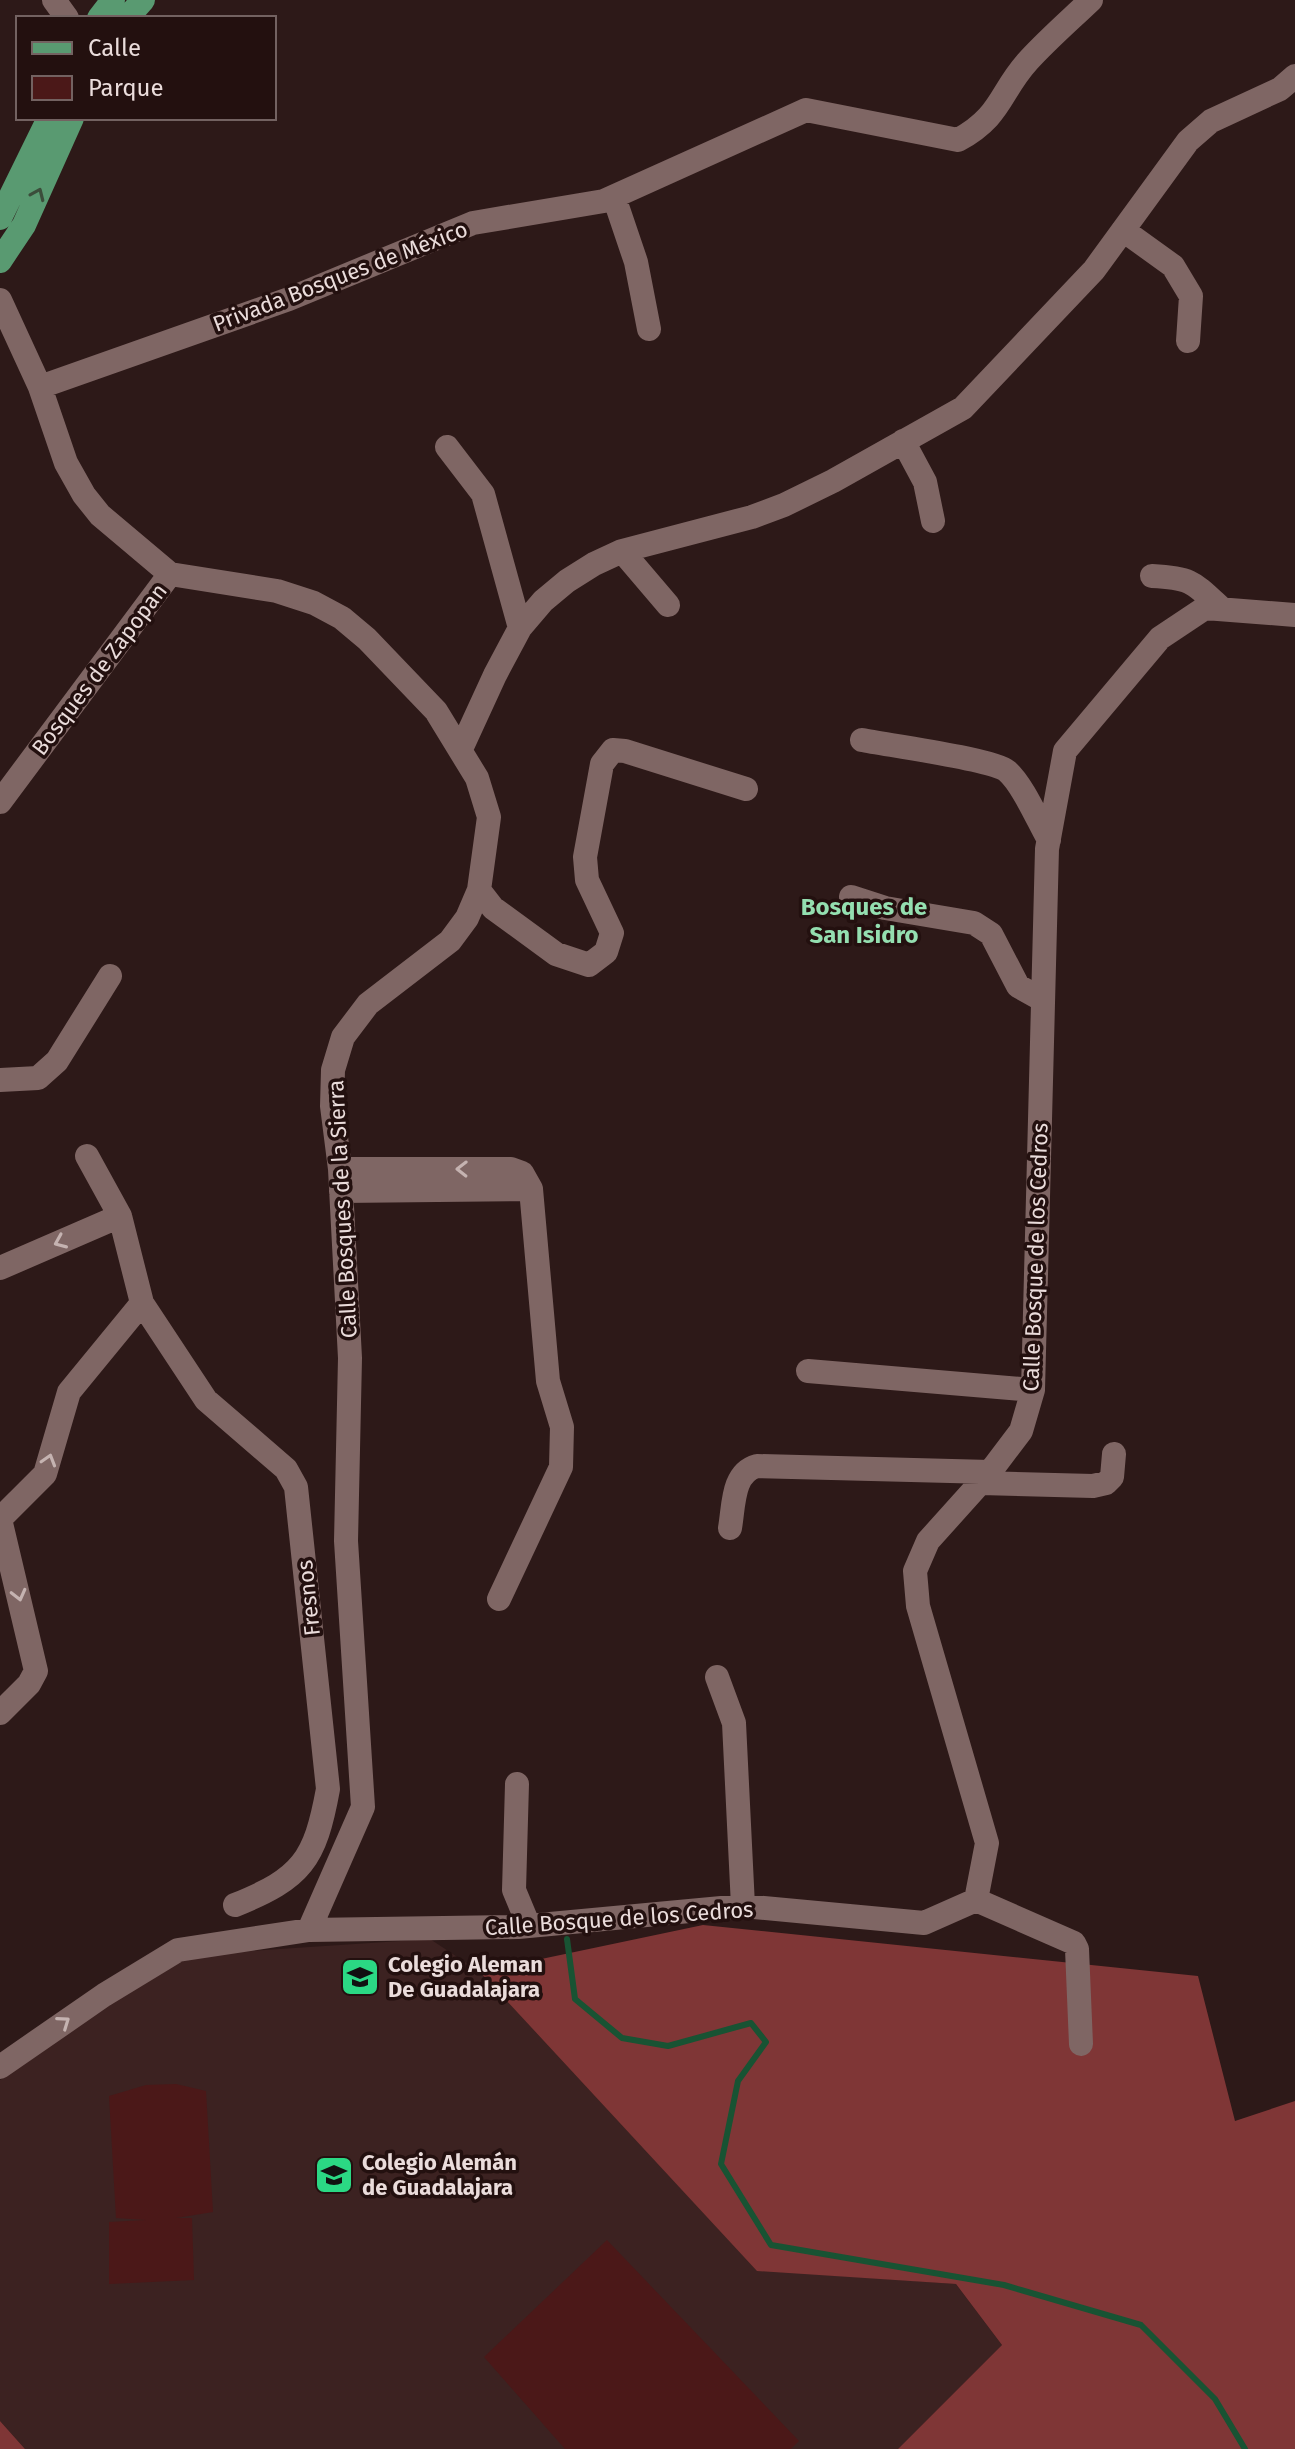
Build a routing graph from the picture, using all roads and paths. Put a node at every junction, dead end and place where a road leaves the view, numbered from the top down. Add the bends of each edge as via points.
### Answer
1 (113, 0) edge
2 (143, 0) edge
3 (1091, 0) edge
4 (101, 16) edge
5 (129, 16) edge
6 (1295, 76) edge
7 (48, 120) edge
8 (71, 120) edge
9 (614, 197) junction
10 (0, 218) edge
11 (1123, 230) junction
12 (0, 261) edge
13 (0, 300) edge
14 (649, 329) dead end
15 (1188, 341) dead end
16 (40, 387) junction
17 (903, 441) junction
18 (447, 447) dead end
19 (933, 521) dead end
20 (622, 551) junction
21 (170, 574) junction
22 (1152, 576) dead end
23 (668, 605) dead end
24 (1222, 609) junction
25 (1295, 615) edge
26 (520, 628) junction
27 (862, 740) dead end
28 (461, 749) junction
29 (746, 789) dead end
30 (0, 802) edge
31 (1049, 840) junction
32 (479, 890) junction
33 (851, 897) dead end
34 (110, 976) dead end
35 (1043, 1000) junction
36 (0, 1080) edge
37 (87, 1156) dead end
38 (340, 1180) junction
39 (120, 1216) junction
40 (0, 1268) edge
41 (142, 1303) junction
42 (808, 1371) dead end
43 (1033, 1390) junction
44 (1114, 1454) dead end
45 (985, 1478) junction
46 (0, 1519) edge
47 (730, 1528) dead end
48 (499, 1599) dead end
49 (717, 1677) dead end
50 (0, 1713) edge
51 (517, 1784) dead end
52 (976, 1900) junction
53 (235, 1905) dead end
54 (743, 1906) junction
55 (529, 1926) junction
56 (309, 1930) junction
57 (1081, 2044) dead end
58 (0, 2067) edge

1 - 4 main road
2 - 5 main road
3 - 9 street, Privada Bosques de México via 1026,63 993,115 958,140 806,110
6 - 11 street via 1280,89 1211,121 1188,141
7 - 10 main road
12 -> 8 main road via 24,225
9 - 14 street via 636,262
9 - 16 street, Privada Bosques de México via 473,223 289,299
11 - 15 street via 1173,266 1191,296
11 - 17 street via 1094,270 963,408
13 - 16 street, Calle Bosques de la Sierra
16 - 21 street, Calle Bosques de la Sierra via 66,463 84,495 122,536
17 - 19 street via 925,482
17 - 20 street via 784,505
18 - 26 street via 483,494
20 - 23 street
20 - 26 street via 567,581
21 - 28 street, Calle Bosques de la Sierra via 277,591 342,618 412,684
21 - 30 street, Bosques de Zapopan
22 - 24 street via 1194,582
24 - 25 street, Calle Bosque de los Cedros
24 - 31 street, Calle Bosque de los Cedros via 1205,608 1160,638 1065,751
26 - 28 street
27 - 31 street via 1005,770
28 - 32 street, Calle Bosques de la Sierra via 489,817
29 - 32 street via 613,750 602,764 585,857 587,880 612,933 606,952 589,965 556,954 493,908
31 - 35 street, Calle Bosque de los Cedros
32 - 38 street, Calle Bosques de la Sierra via 450,941 368,1004 343,1037 333,1070 332,1106
33 - 35 street via 974,923 991,934 1018,986
34 - 36 street via 57,1061 38,1078
35 - 43 street, Calle Bosque de los Cedros
37 - 39 street, Fresnos
38 - 48 street via 511,1169 522,1173 531,1189 548,1381 562,1427 561,1467
38 - 56 street, Calle Bosques de la Sierra via 350,1358 346,1541 363,1807
39 -> 40 street
39 - 41 street, Fresnos
46 -> 41 street via 45,1474 69,1392
41 - 53 street, Fresnos via 206,1400 286,1469 296,1487 328,1789 321,1829 303,1865 271,1890
42 - 43 street
43 - 45 street, Calle Bosque de los Cedros via 1021,1431
44 - 45 street via 1112,1477 1093,1486
45 - 47 street via 757,1466 739,1478
45 - 52 street, Calle Bosque de los Cedros via 928,1541 915,1571 918,1606 987,1843
46 -> 50 street via 36,1671
49 - 54 street via 734,1723
51 - 55 street via 514,1890
52 - 54 street, Calle Bosque de los Cedros via 924,1923
52 - 57 street via 1074,1943
54 - 55 street, Calle Bosque de los Cedros
55 - 56 street, Calle Bosque de los Cedros
58 -> 56 street, Calle Bosque de los Cedros via 178,1950

